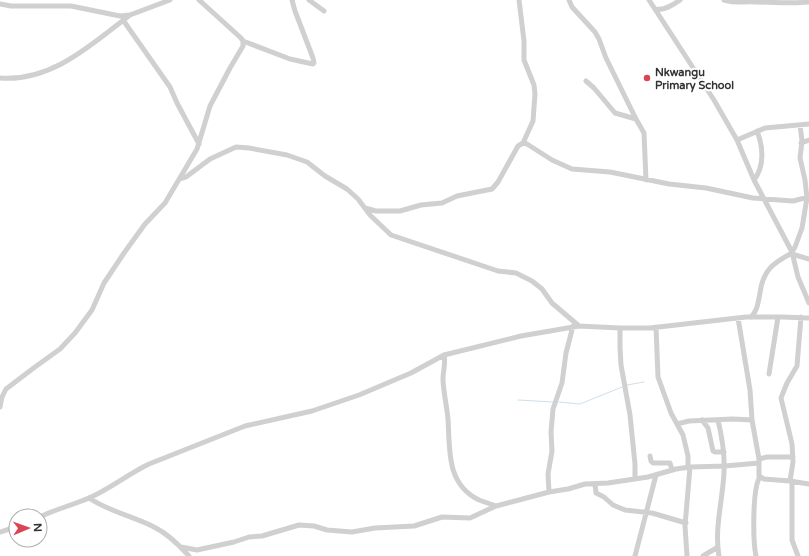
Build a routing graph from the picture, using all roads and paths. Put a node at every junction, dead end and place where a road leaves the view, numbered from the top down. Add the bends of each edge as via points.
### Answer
1 (170, 0) edge
2 (199, 0) edge
3 (292, 0) edge
4 (308, 0) edge
5 (519, 0) edge
6 (569, 0) edge
7 (649, 0) edge
8 (680, 0) edge
9 (724, 0) edge
10 (809, 2) edge
11 (0, 4) edge
12 (655, 9) junction
13 (324, 11) dead end
14 (130, 15) junction
15 (123, 20) junction
16 (243, 41) junction
17 (0, 78) edge
18 (586, 81) dead end
19 (636, 119) junction
20 (809, 124) edge
21 (800, 125) junction
22 (757, 131) junction
23 (737, 140) junction
24 (809, 140) edge
25 (523, 143) junction
26 (801, 143) junction
27 (199, 144) junction
28 (180, 179) junction
29 (646, 180) junction
30 (754, 180) junction
31 (808, 197) edge
32 (764, 199) junction
33 (365, 208) junction
34 (792, 253) junction
35 (809, 259) edge
36 (809, 303) edge
37 (752, 317) junction
38 (778, 317) junction
39 (801, 317) junction
40 (738, 318) junction
41 (809, 318) edge
42 (573, 326) junction
43 (579, 326) junction
44 (656, 327) junction
45 (620, 328) junction
46 (444, 355) junction
47 (770, 374) dead end
48 (0, 406) edge
49 (702, 420) junction
50 (718, 420) junction
51 (752, 420) junction
52 (677, 424) junction
53 (724, 452) junction
54 (650, 456) dead end
55 (793, 457) junction
56 (759, 461) junction
57 (724, 466) junction
58 (689, 467) junction
59 (672, 470) junction
60 (656, 475) junction
61 (760, 477) junction
62 (635, 479) junction
63 (791, 481) junction
64 (595, 484) junction
65 (809, 484) edge
66 (548, 492) junction
67 (89, 498) junction
68 (496, 506) junction
69 (646, 512) junction
70 (48, 513) edge
71 (686, 523) junction
72 (181, 547) junction
73 (718, 547) junction
74 (189, 556) edge
75 (635, 556) edge
76 (687, 556) edge
77 (703, 556) edge
78 (719, 556) edge
79 (756, 556) edge
80 (798, 556) edge

1 - 14 street
2 - 16 street
3 - 16 street via 313,64 290,59
4 - 13 street
5 - 25 street via 524,60 535,94 533,121
6 - 19 street via 599,39
7 - 12 street
8 - 12 street via 664,8
9 - 10 street via 743,3
11 - 14 street via 71,6 120,16
12 - 23 street
14 - 15 street
15 - 17 street via 69,61 25,78
15 - 27 street via 170,88
16 - 27 street via 210,106
18 - 19 street via 615,113
19 - 29 street via 644,133
20 - 21 street
21 - 22 street via 771,127
21 - 26 street
22 - 23 street
22 - 30 street via 761,143 762,162
23 - 30 street
24 - 26 street
25 - 29 street via 572,169 610,172
25 - 33 street via 518,146 492,189 400,211 376,211
26 - 31 street via 800,158
27 - 28 street
28 - 33 street via 231,148 250,148 287,155 307,162 347,189
28 - 48 street via 165,203 142,228 104,283 85,320 60,349 6,390
29 - 32 street
30 - 32 street
31 - 32 street via 793,201
31 - 34 street via 802,228
32 - 34 street
33 - 43 street via 391,235 498,271 516,273 527,278 542,289 552,303
34 - 35 street
34 - 36 street via 798,277
34 - 37 street via 768,270
37 - 38 street
37 - 40 street
38 - 39 street
38 - 47 street
39 - 41 street
39 - 55 street via 797,366 781,398 791,436
40 - 44 street
40 - 51 street via 750,390
42 - 43 street
42 - 46 street
42 - 66 street via 562,383 553,409
43 - 45 street
44 - 45 street
44 - 52 street via 658,377
45 - 62 street via 623,382 630,415
46 - 67 street via 359,396 312,412 245,426 149,464
46 - 68 street via 443,379 451,463 458,482 465,490 478,500
49 - 50 street
49 - 52 street
49 - 53 street via 708,428 713,450
50 - 51 street
50 - 53 street
51 - 56 street
52 - 58 street via 686,445
53 - 57 street
54 - 59 street via 653,463 670,463
55 - 56 street via 767,457
55 - 63 street
56 - 57 street
56 - 61 street
57 - 58 street
57 - 73 street
58 - 59 street
58 - 71 street
59 - 60 street
60 - 62 street
60 - 69 street
61 - 63 street
61 - 79 street via 756,486 754,515
62 - 64 street
63 - 65 street
63 - 80 street via 792,540
64 - 66 street
64 - 69 street via 595,492 613,505 625,510
66 - 68 street
67 - 70 street
67 - 72 street via 154,527
68 - 72 street via 470,518 442,517 414,526 352,532 299,525 197,550
69 - 71 street
69 - 75 street
71 - 76 street
72 - 74 street
73 - 77 street
73 - 78 street

